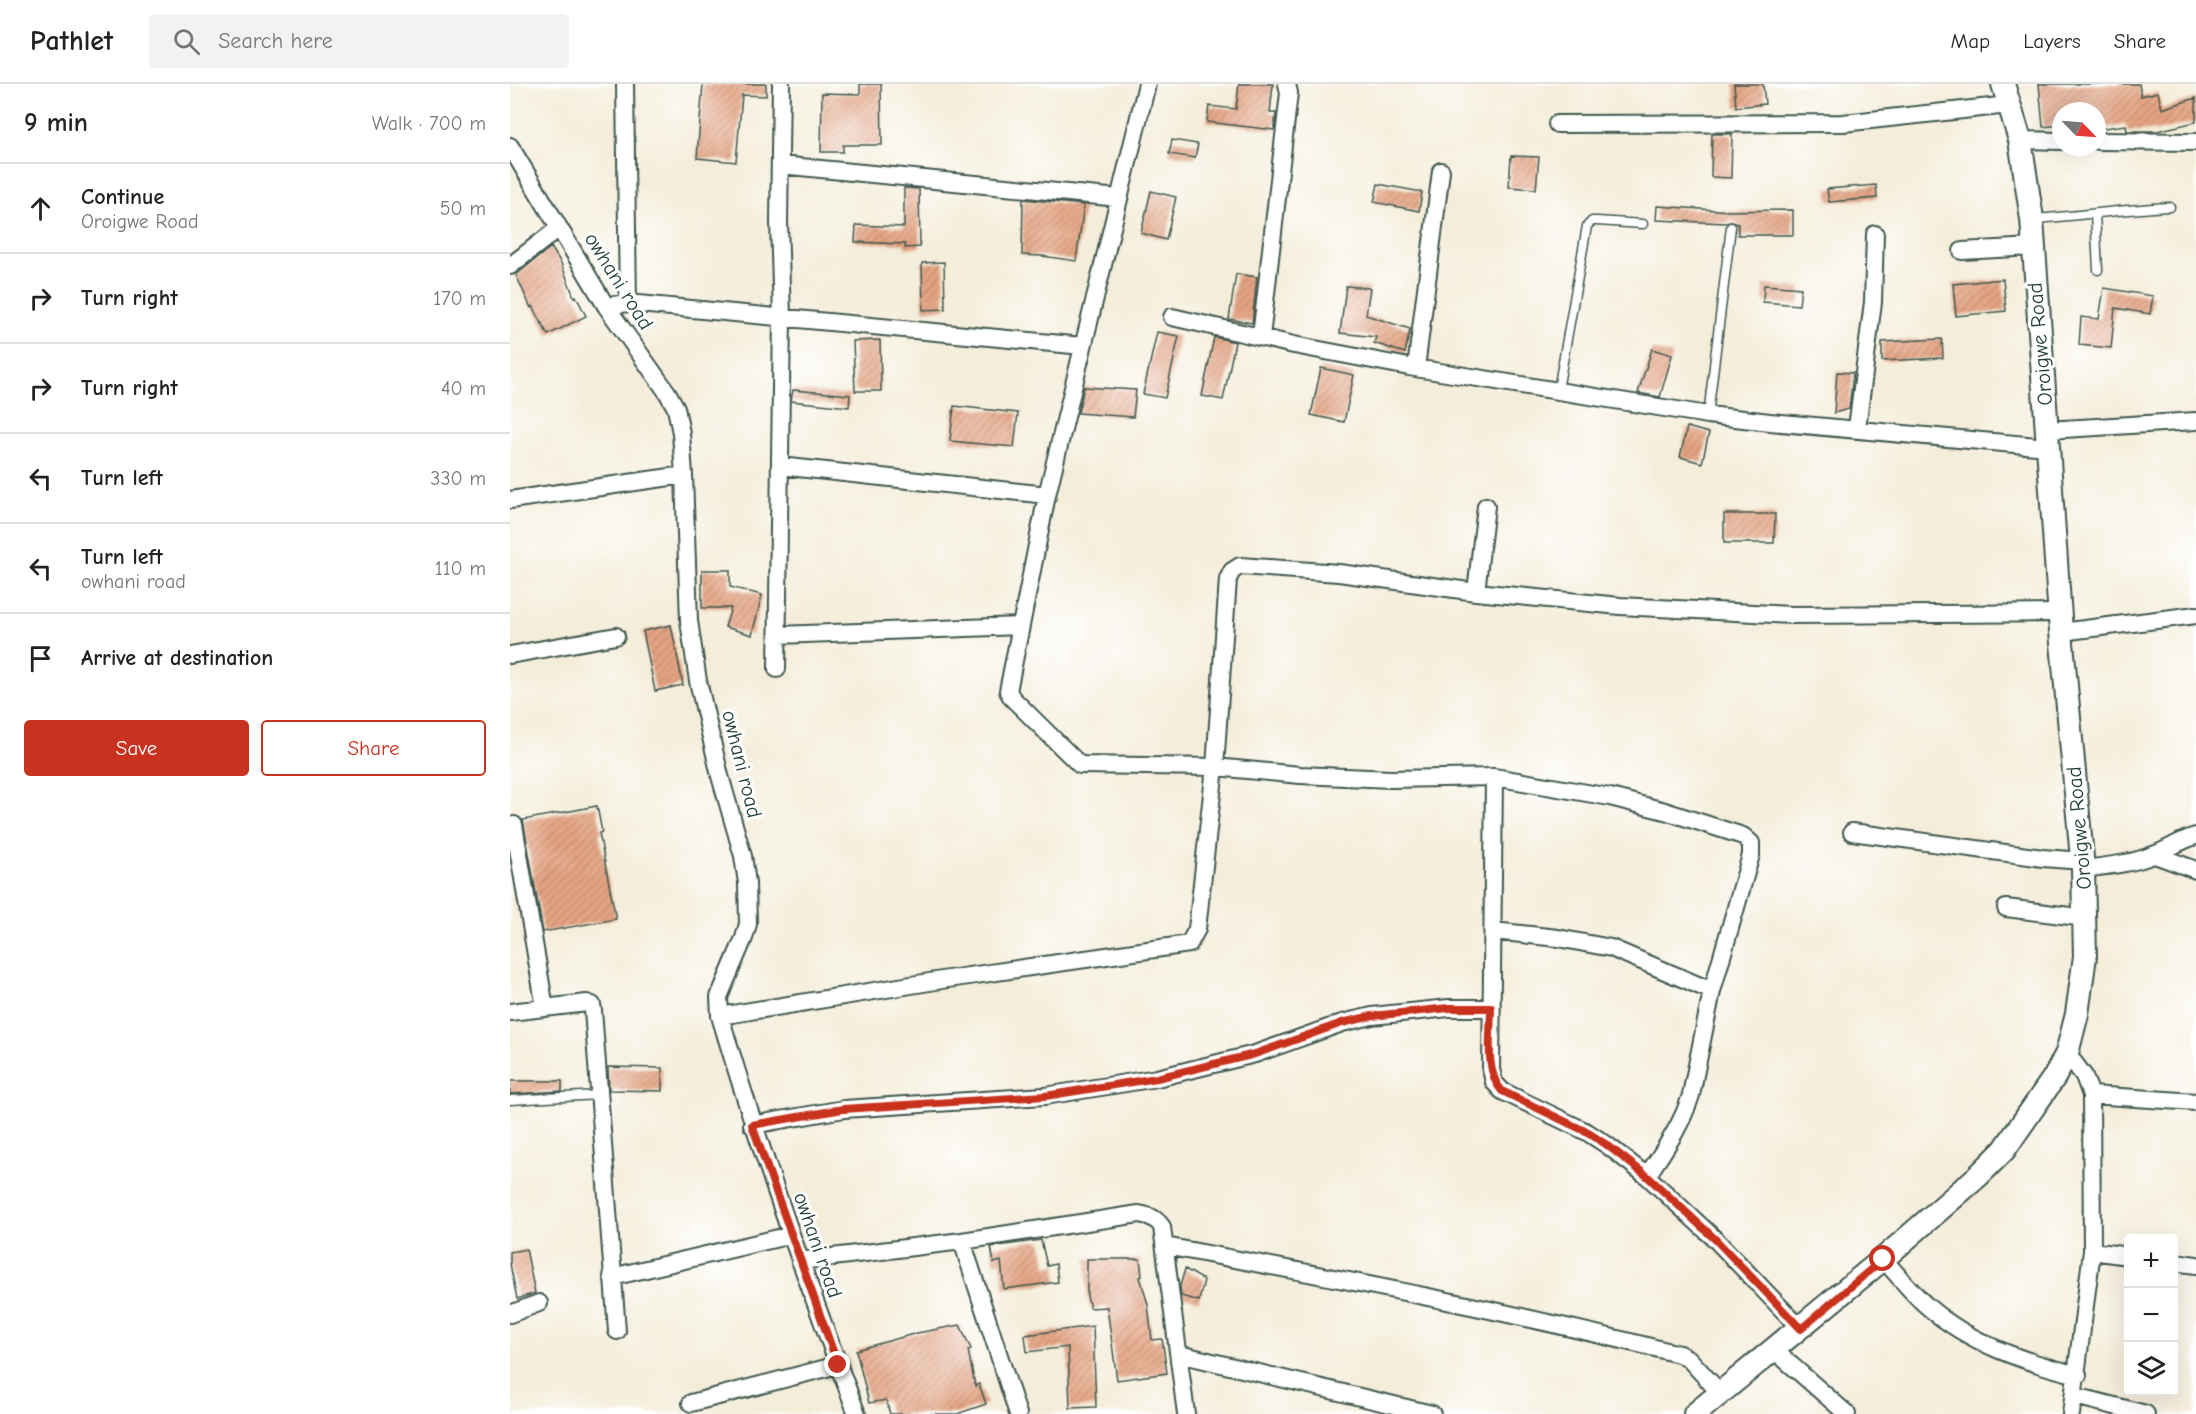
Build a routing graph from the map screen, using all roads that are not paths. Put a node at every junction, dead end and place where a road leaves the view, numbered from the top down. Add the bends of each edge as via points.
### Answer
1 (625, 84) edge
2 (781, 84) edge
3 (1147, 84) edge
4 (1287, 84) edge
5 (2006, 94) edge
6 (1557, 124) dead end
7 (2020, 140) junction
8 (2052, 141) edge
9 (2106, 141) edge
10 (2196, 142) edge
11 (510, 146) edge
12 (780, 165) junction
13 (1442, 171) dead end
14 (1119, 198) junction
15 (2170, 207) dead end
16 (2095, 214) junction
17 (2032, 219) junction
18 (1643, 224) dead end
19 (1731, 227) dead end
20 (559, 228) junction
21 (1875, 234) dead end
22 (2033, 247) junction
23 (1962, 251) dead end
24 (510, 266) edge
25 (2098, 270) dead end
26 (628, 303) junction
27 (606, 306) junction
28 (782, 317) junction
29 (1172, 317) dead end
30 (1261, 337) junction
31 (1083, 346) junction
32 (1416, 368) junction
33 (1558, 390) junction
34 (1708, 415) junction
35 (2196, 420) edge
36 (1857, 429) junction
37 (2048, 438) junction
38 (780, 466) junction
39 (684, 475) junction
40 (1047, 495) junction
41 (510, 500) edge
42 (1486, 506) dead end
43 (1476, 592) junction
44 (2196, 615) edge
45 (2061, 622) junction
46 (1020, 626) junction
47 (778, 635) junction
48 (616, 636) dead end
49 (510, 655) edge
50 (777, 669) dead end
51 (1215, 767) junction
52 (1494, 777) junction
53 (514, 825) dead end
54 (1852, 832) dead end
55 (2196, 836) edge
56 (2155, 855) junction
57 (2083, 865) junction
58 (2196, 870) edge
59 (2006, 908) dead end
60 (2086, 918) junction
61 (1493, 931) junction
62 (1712, 991) junction
63 (545, 1008) junction
64 (1491, 1008) junction
65 (510, 1012) edge
66 (720, 1016) junction
67 (2067, 1053) junction
68 (599, 1095) junction
69 (2091, 1095) junction
70 (510, 1100) edge
71 (2196, 1102) edge
72 (752, 1125) junction
73 (1647, 1176) junction
74 (791, 1235) junction
75 (962, 1241) junction
76 (1165, 1246) junction
77 (2092, 1251) junction
78 (2124, 1255) edge
79 (1883, 1259) junction
80 (800, 1261) junction
81 (2178, 1263) edge
82 (2196, 1265) edge
83 (612, 1277) junction
84 (539, 1303) dead end
85 (510, 1314) edge
86 (1801, 1329) junction
87 (617, 1331) dead end
88 (1774, 1350) junction
89 (1179, 1354) junction
90 (838, 1365) junction
91 (2078, 1375) junction
92 (1720, 1393) junction
93 (2075, 1396) junction
94 (691, 1403) dead end
95 (857, 1414) edge
96 (1018, 1414) edge
97 (1186, 1414) edge
98 (1432, 1414) edge
99 (1695, 1414) edge
100 (1847, 1414) edge
101 (2071, 1414) edge
102 (2146, 1414) edge

1 - 26 street
2 - 12 street
3 - 14 street
4 - 30 street
5 - 6 street via 1843,123
5 - 7 street, Oroigwe Road
7 - 8 street
7 - 17 street, Oroigwe Road
9 - 10 street
11 - 20 street, owhani road
12 - 14 street
12 - 28 street
13 - 32 street
14 - 31 street
15 - 16 lane
16 - 17 lane
16 - 25 lane
17 - 22 street, Oroigwe Road
18 - 33 lane via 1592,221 1587,226
19 - 34 lane
20 - 24 street
20 - 27 street, owhani road
21 - 36 street via 1873,302
22 - 23 street
22 - 37 street, Oroigwe Road
26 - 27 street
26 - 28 street
27 - 39 street, owhani road via 676,408
28 - 31 street
28 - 38 street
29 - 30 street
30 - 32 street
31 - 40 street
32 - 33 street
33 - 34 street
34 - 36 street
35 - 37 street
36 - 37 street
37 - 45 street, Oroigwe Road
38 - 40 street
38 - 47 street
39 - 41 street
39 - 66 street, owhani road via 689,621 698,681 747,884 748,924 719,997
40 - 46 street
42 - 43 street
43 - 45 street via 1620,606 1792,615
43 - 51 street via 1339,573 1240,566 1232,571 1228,579
44 - 45 street
45 - 57 street, Oroigwe Road
46 - 47 street
46 - 51 street via 1008,691 1074,762 1085,766
47 - 50 street
48 - 49 street
51 - 52 street via 1391,779
51 - 66 street via 1197,929 1189,944
52 - 61 street
52 - 62 street via 1610,797 1687,818 1751,843 1751,855
53 - 63 street
54 - 57 street
55 - 56 street
56 - 57 street via 2112,866
56 - 58 street
57 - 60 street, Oroigwe Road
59 - 60 street
60 - 67 street, Oroigwe Road via 2082,992
61 - 62 street via 1611,948
61 - 64 street
62 - 73 street via 1687,1111
63 - 65 street
63 - 68 street via 587,1002 592,1005
64 - 72 street via 1372,1016 1255,1054 1167,1076 1045,1096 843,1109
64 - 73 street via 1494,1083 1502,1091 1587,1132
66 - 72 street, owhani road
67 - 69 street via 2084,1076
67 - 79 street, Oroigwe Road via 2004,1150
68 - 70 lane
68 - 83 street
69 - 71 street
69 - 77 street
72 - 74 street, owhani road
73 - 86 street via 1716,1240
74 - 80 street, owhani road
74 - 83 street
75 - 76 street via 1139,1214 1158,1221
75 - 80 street
75 - 96 street
76 - 89 street
76 - 92 street via 1516,1315 1679,1354 1689,1359
77 - 78 street
77 - 91 street
79 - 86 street, Oroigwe Road
79 - 91 street via 1926,1306 1952,1325 2007,1353
80 - 90 street, owhani road
81 - 82 street
83 - 87 street
84 - 85 street
86 - 88 street, Oroigwe Road
88 - 92 street, Oroigwe Road
88 - 100 street
89 - 97 street
89 - 98 street
90 - 94 street
90 - 95 street, owhani road
91 - 93 street
92 - 99 street, Oroigwe Road
93 - 101 street
93 - 102 street

